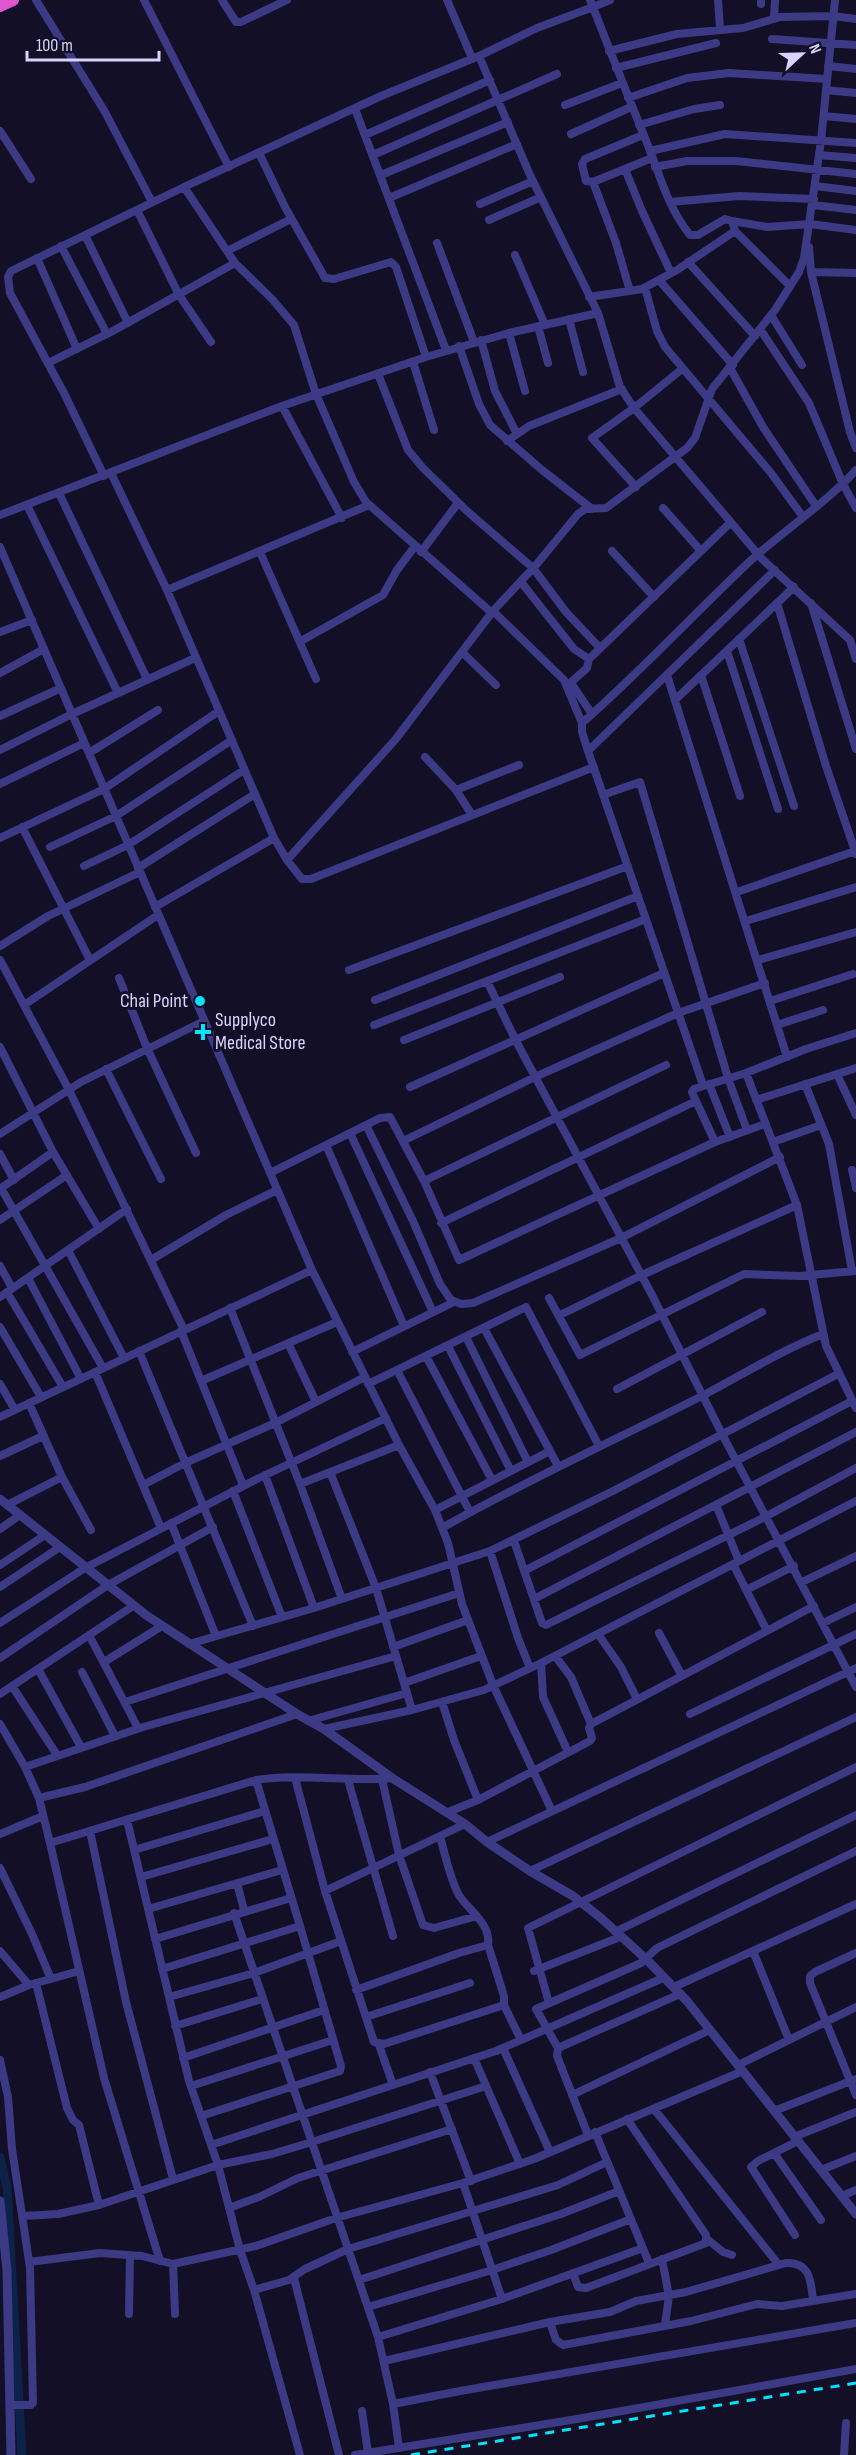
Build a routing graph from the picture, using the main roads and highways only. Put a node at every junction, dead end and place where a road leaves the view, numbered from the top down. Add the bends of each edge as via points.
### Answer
1 (13, 0) edge
2 (0, 6) edge

1 - 2 highway

